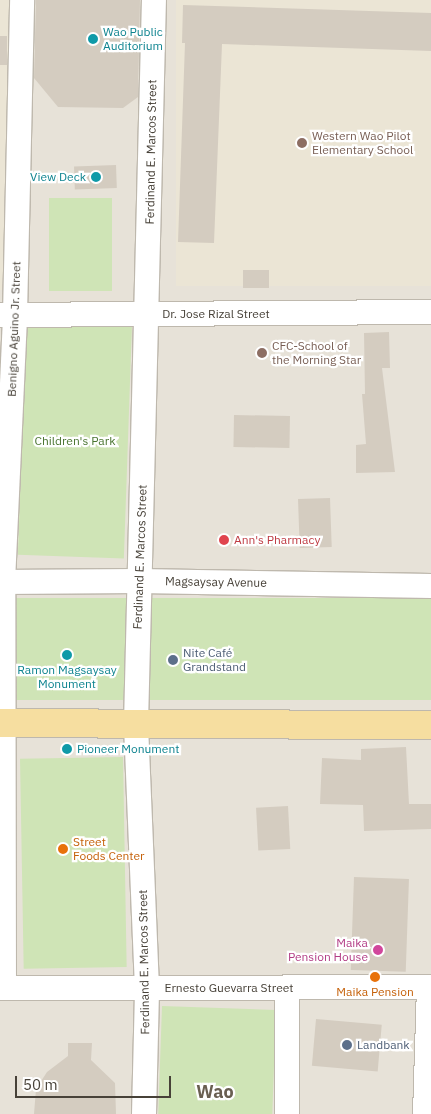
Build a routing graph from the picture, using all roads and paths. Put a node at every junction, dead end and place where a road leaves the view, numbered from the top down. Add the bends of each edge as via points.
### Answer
1 (22, 0) edge
2 (154, 0) edge
3 (431, 312) edge
4 (8, 315) edge
5 (147, 315) junction
6 (139, 580) junction
7 (2, 582) edge
8 (431, 586) edge
9 (2, 723) edge
10 (136, 724) junction
11 (431, 725) edge
12 (430, 986) edge
13 (2, 988) edge
14 (147, 988) junction
15 (287, 989) junction
16 (144, 1114) edge
17 (287, 1114) edge
18 (425, 1114) edge

1 - 4 street, Benigno Aguino Jr. Street
2 - 5 street, Ferdinand E. Marcos Street
3 - 5 street, Dr. Jose Rizal Street
4 - 5 street, Dr. Jose Rizal Street
4 - 7 street, Benigno Aguino Jr. Street
5 - 6 street, Ferdinand E. Marcos Street
6 - 7 street, Magsaysay Avenue
6 - 8 street, Magsaysay Avenue
6 - 10 street, Ferdinand E. Marcos Street
7 - 9 street, Benigno Aguino Jr. Street
9 - 10 main road
9 - 13 street, Benigno Aguino Jr. Street
10 - 11 main road
10 - 14 street, Ferdinand E. Marcos Street
12 - 15 street, Ernesto Guevarra Street
12 - 18 street
13 - 14 street, Ernesto Guevarra Street
14 - 15 street, Ernesto Guevarra Street
14 - 16 street, Ferdinand E. Marcos Street
15 - 17 street

